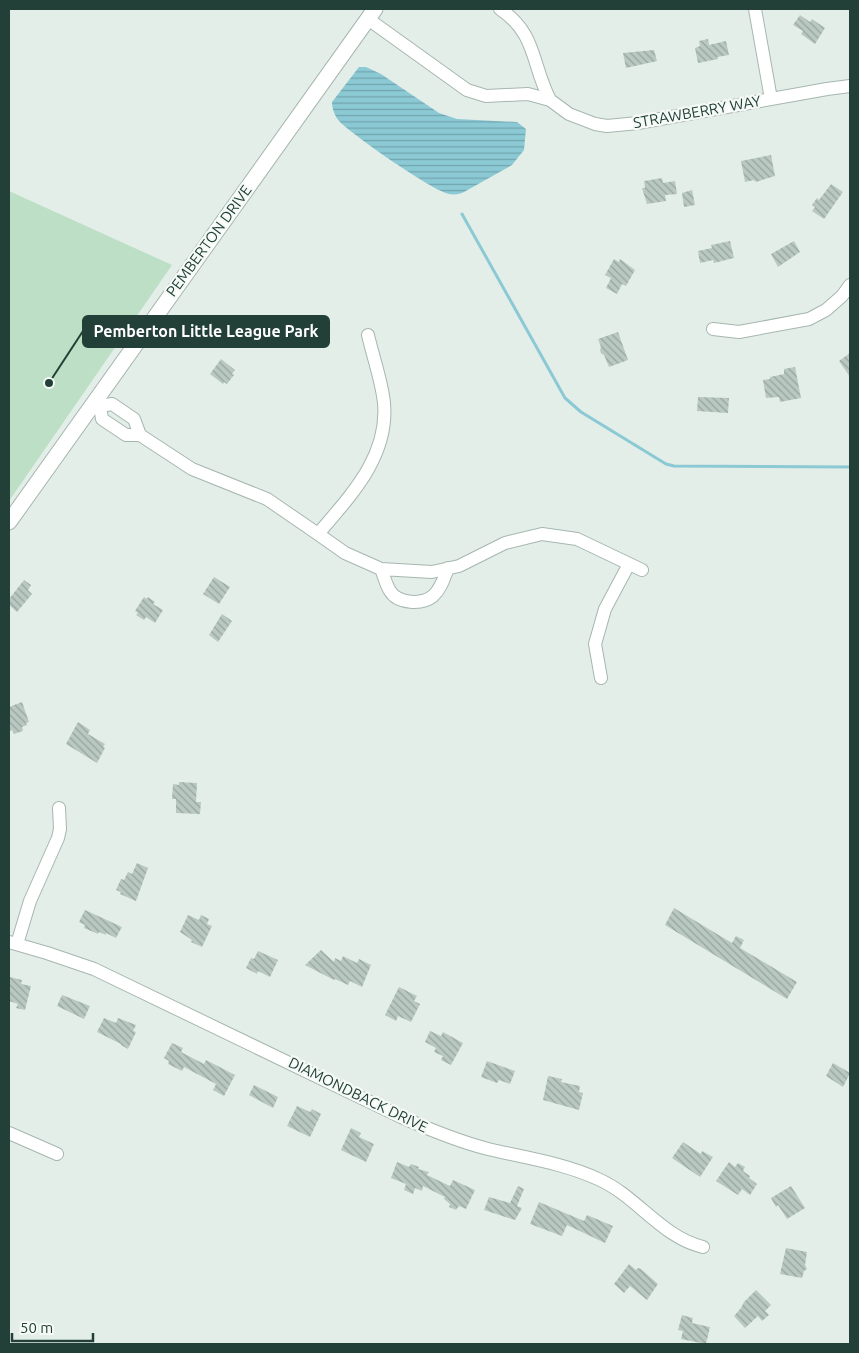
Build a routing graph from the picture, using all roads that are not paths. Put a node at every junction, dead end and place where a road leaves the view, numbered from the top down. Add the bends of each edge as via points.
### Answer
1 (500, 9) edge
2 (755, 9) edge
3 (371, 14) edge
4 (850, 86) edge
5 (771, 99) junction
6 (550, 100) junction
7 (850, 285) edge
8 (713, 329) dead end
9 (368, 336) dead end
10 (97, 404) junction
11 (140, 435) junction
12 (9, 522) edge
13 (318, 534) junction
14 (629, 564) junction
15 (448, 568) junction
16 (381, 569) junction
17 (642, 570) dead end
18 (601, 678) dead end
19 (59, 808) dead end
20 (13, 943) edge
21 (10, 1136) edge
22 (57, 1154) dead end
23 (703, 1247) dead end

1 - 6 street via 526,35
2 - 5 street
3 - 6 street, STRAWBERRY WAY via 467,90 486,96 528,94
3 - 10 street, PEMBERTON DRIVE
4 - 5 street, STRAWBERRY WAY
5 - 6 street, STRAWBERRY WAY via 607,126 575,116
7 - 8 street via 826,310 809,318 744,332
9 - 13 street via 384,402 384,430 376,456
10 - 11 street via 102,419 126,435
10 - 11 street via 112,404 134,419
10 - 12 street, PEMBERTON DRIVE
11 - 13 street via 192,469 266,499
13 - 16 street via 345,553
14 - 15 street via 577,539 542,534 505,543 459,566
14 - 17 street
14 - 18 street via 606,609 595,644
15 - 16 street via 432,572
15 - 16 street via 432,597 416,603 402,600 390,592
19 - 20 street via 58,838
20 - 23 street, DIAMONDBACK DRIVE via 94,969 438,1133 489,1149 557,1164 601,1180 628,1196 677,1237
21 - 22 street

